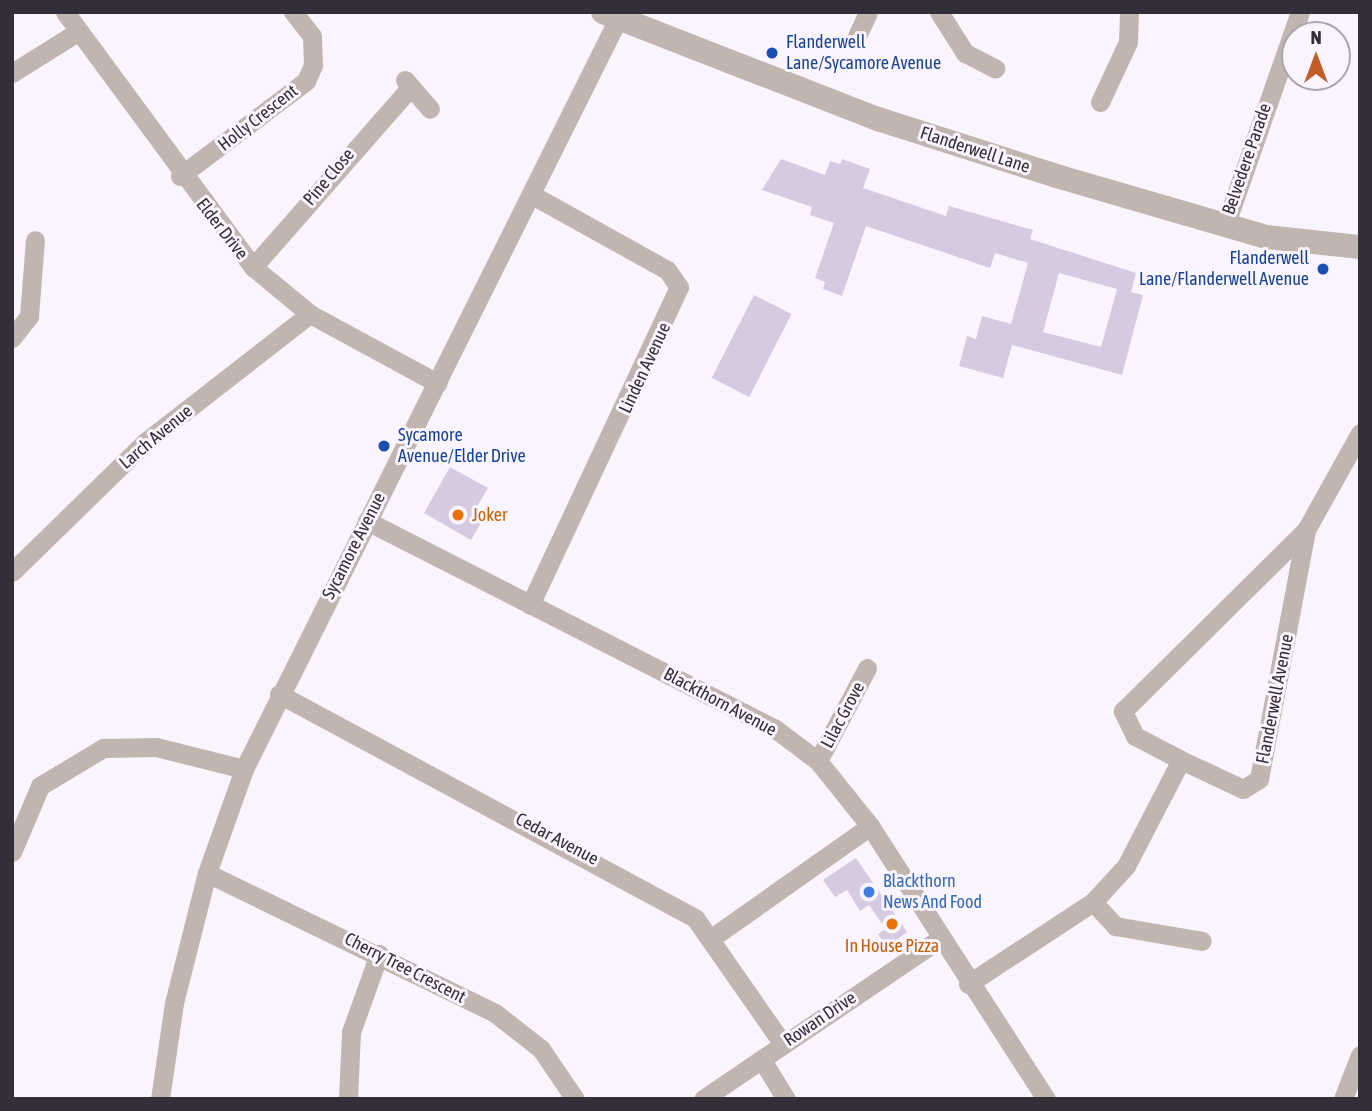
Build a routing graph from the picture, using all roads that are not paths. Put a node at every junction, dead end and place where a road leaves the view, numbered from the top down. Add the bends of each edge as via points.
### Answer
1 (65, 12) edge
2 (293, 12) edge
3 (868, 12) edge
4 (939, 12) edge
5 (1129, 12) edge
6 (1300, 12) edge
7 (610, 16) edge
8 (79, 31) junction
9 (857, 36) dead end
10 (995, 68) dead end
11 (12, 73) edge
12 (1100, 102) dead end
13 (430, 109) dead end
14 (180, 176) junction
15 (533, 195) junction
16 (1225, 226) junction
17 (35, 240) dead end
18 (1360, 247) edge
19 (253, 267) junction
20 (310, 314) junction
21 (12, 338) edge
22 (437, 383) junction
23 (1360, 433) edge
24 (367, 521) junction
25 (1307, 530) junction
26 (12, 572) edge
27 (530, 606) junction
28 (867, 668) dead end
29 (279, 694) junction
30 (1181, 760) junction
31 (818, 761) junction
32 (244, 769) junction
33 (870, 826) junction
34 (12, 852) edge
35 (208, 873) junction
36 (1093, 902) junction
37 (710, 939) junction
38 (938, 940) junction
39 (1202, 941) dead end
40 (379, 954) junction
41 (968, 984) junction
42 (783, 1044) junction
43 (1360, 1055) edge
44 (762, 1060) junction
45 (160, 1099) edge
46 (348, 1099) edge
47 (575, 1099) edge
48 (703, 1099) edge
49 (786, 1099) edge
50 (1046, 1099) edge
51 (1343, 1099) edge

1 - 8 street, Elder Drive
2 - 14 street, Holly Crescent via 312,36 313,65 306,81
3 - 9 street
4 - 10 street via 965,53
5 - 12 street via 1128,42
6 - 16 street, Belvedere Parade
7 - 15 street, Sycamore Avenue
7 - 16 street, Flanderwell Lane via 878,119
8 - 11 street
8 - 14 street, Elder Drive
13 - 19 street, Pine Close via 406,84
14 - 19 street, Elder Drive
15 - 22 street, Sycamore Avenue
15 - 27 street, Linden Avenue via 667,270 678,287
16 - 18 street, Flanderwell Lane
17 - 21 street via 29,316
19 - 20 street, Elder Drive
20 - 22 street, Elder Drive
20 - 26 street, Larch Avenue via 144,443
22 - 24 street, Sycamore Avenue
23 - 25 street, Flanderwell Avenue
24 - 27 street, Blackthorn Avenue
24 - 29 street, Sycamore Avenue
25 - 30 street, Flanderwell Avenue via 1123,711 1135,736
25 - 30 street, Flanderwell Avenue via 1259,779 1243,789
27 - 31 street, Blackthorn Avenue via 774,727
28 - 31 street, Lilac Grove
29 - 32 street, Sycamore Avenue
29 - 37 street, Cedar Avenue via 643,884 695,918
30 - 36 street via 1126,866
31 - 33 street, Blackthorn Avenue
32 - 34 street via 156,747 103,748 40,786
32 - 35 street, Sycamore Avenue
33 - 37 street
33 - 38 street, Blackthorn Avenue
35 - 40 street, Cherry Tree Crescent
35 - 45 street, Sycamore Avenue via 174,1003
36 - 39 street via 1115,926
36 - 41 street
37 - 42 street, Cedar Avenue
38 - 41 street, Blackthorn Avenue
38 - 42 street, Rowan Drive
40 - 46 street via 351,1031
40 - 47 street, Cherry Tree Crescent via 524,1032
41 - 50 street, Blackthorn Avenue
42 - 44 street, Rowan Drive
43 - 51 street
44 - 48 street, Rowan Drive
44 - 49 street

